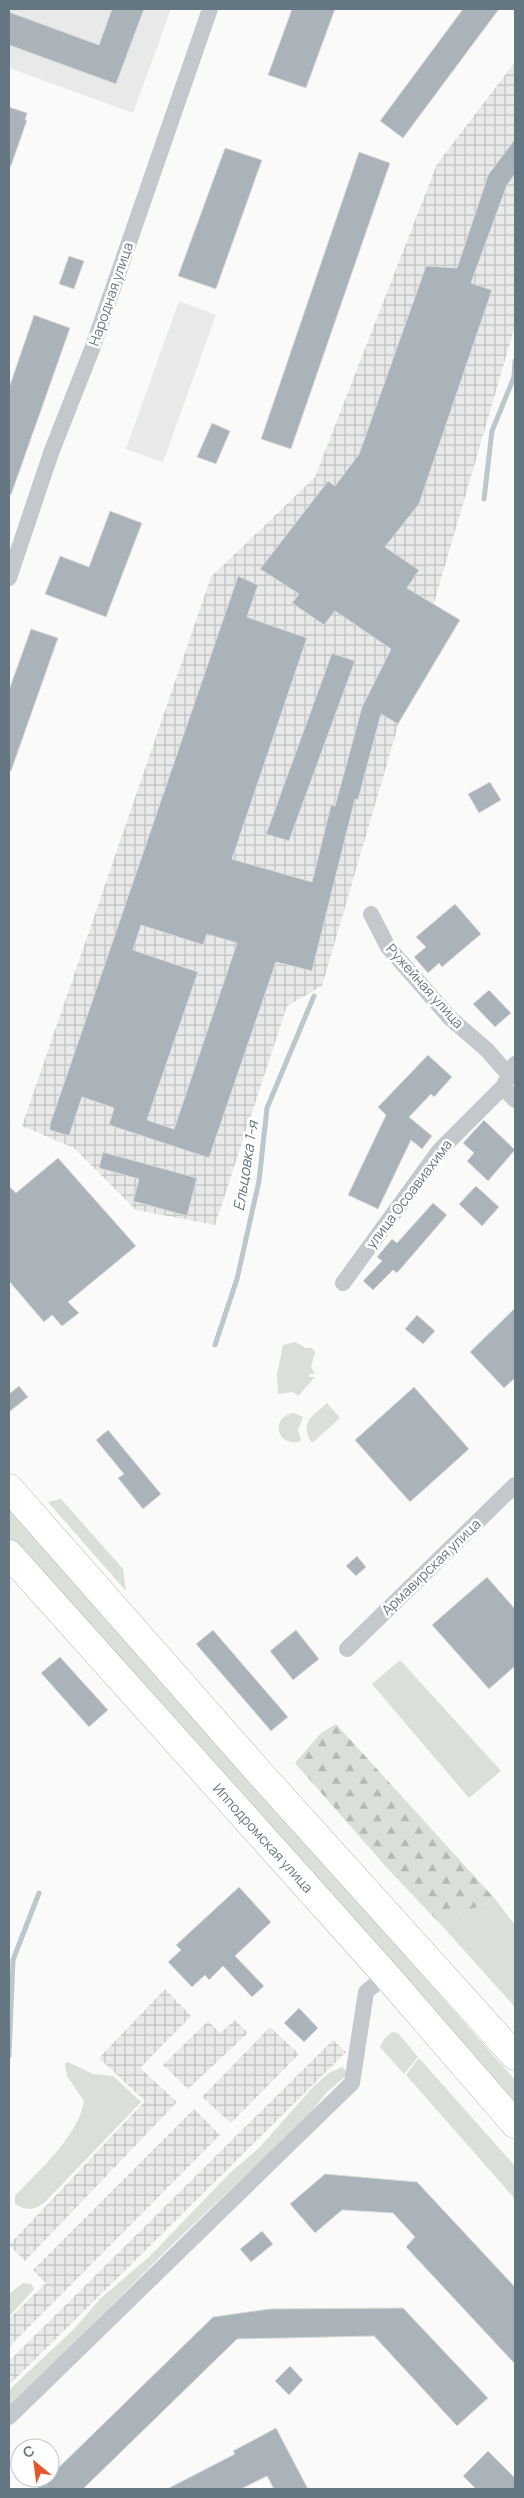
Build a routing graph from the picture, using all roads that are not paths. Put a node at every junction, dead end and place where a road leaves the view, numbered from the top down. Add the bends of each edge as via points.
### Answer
1 (210, 9) edge
2 (9, 578) edge
3 (371, 914) dead end
4 (509, 1075) edge
5 (515, 1100) edge
6 (343, 1283) dead end
7 (515, 1485) edge
8 (9, 1488) edge
9 (9, 1554) edge
10 (346, 1649) dead end
11 (386, 1975) junction
12 (515, 2056) edge
13 (515, 2124) edge
14 (9, 2417) edge

1 - 2 street, Народная улица
3 - 4 street, Ружейная улица via 388,947 450,1018 487,1050
4 - 5 street, Ружейная улица
4 - 6 street, улица Осоавиахима via 439,1150
7 - 10 street, Армавирская улица
8 - 12 highway
9 - 11 highway, Ипподромская улица
11 - 13 highway, Ипподромская улица
11 - 14 street via 366,1992 352,2083

